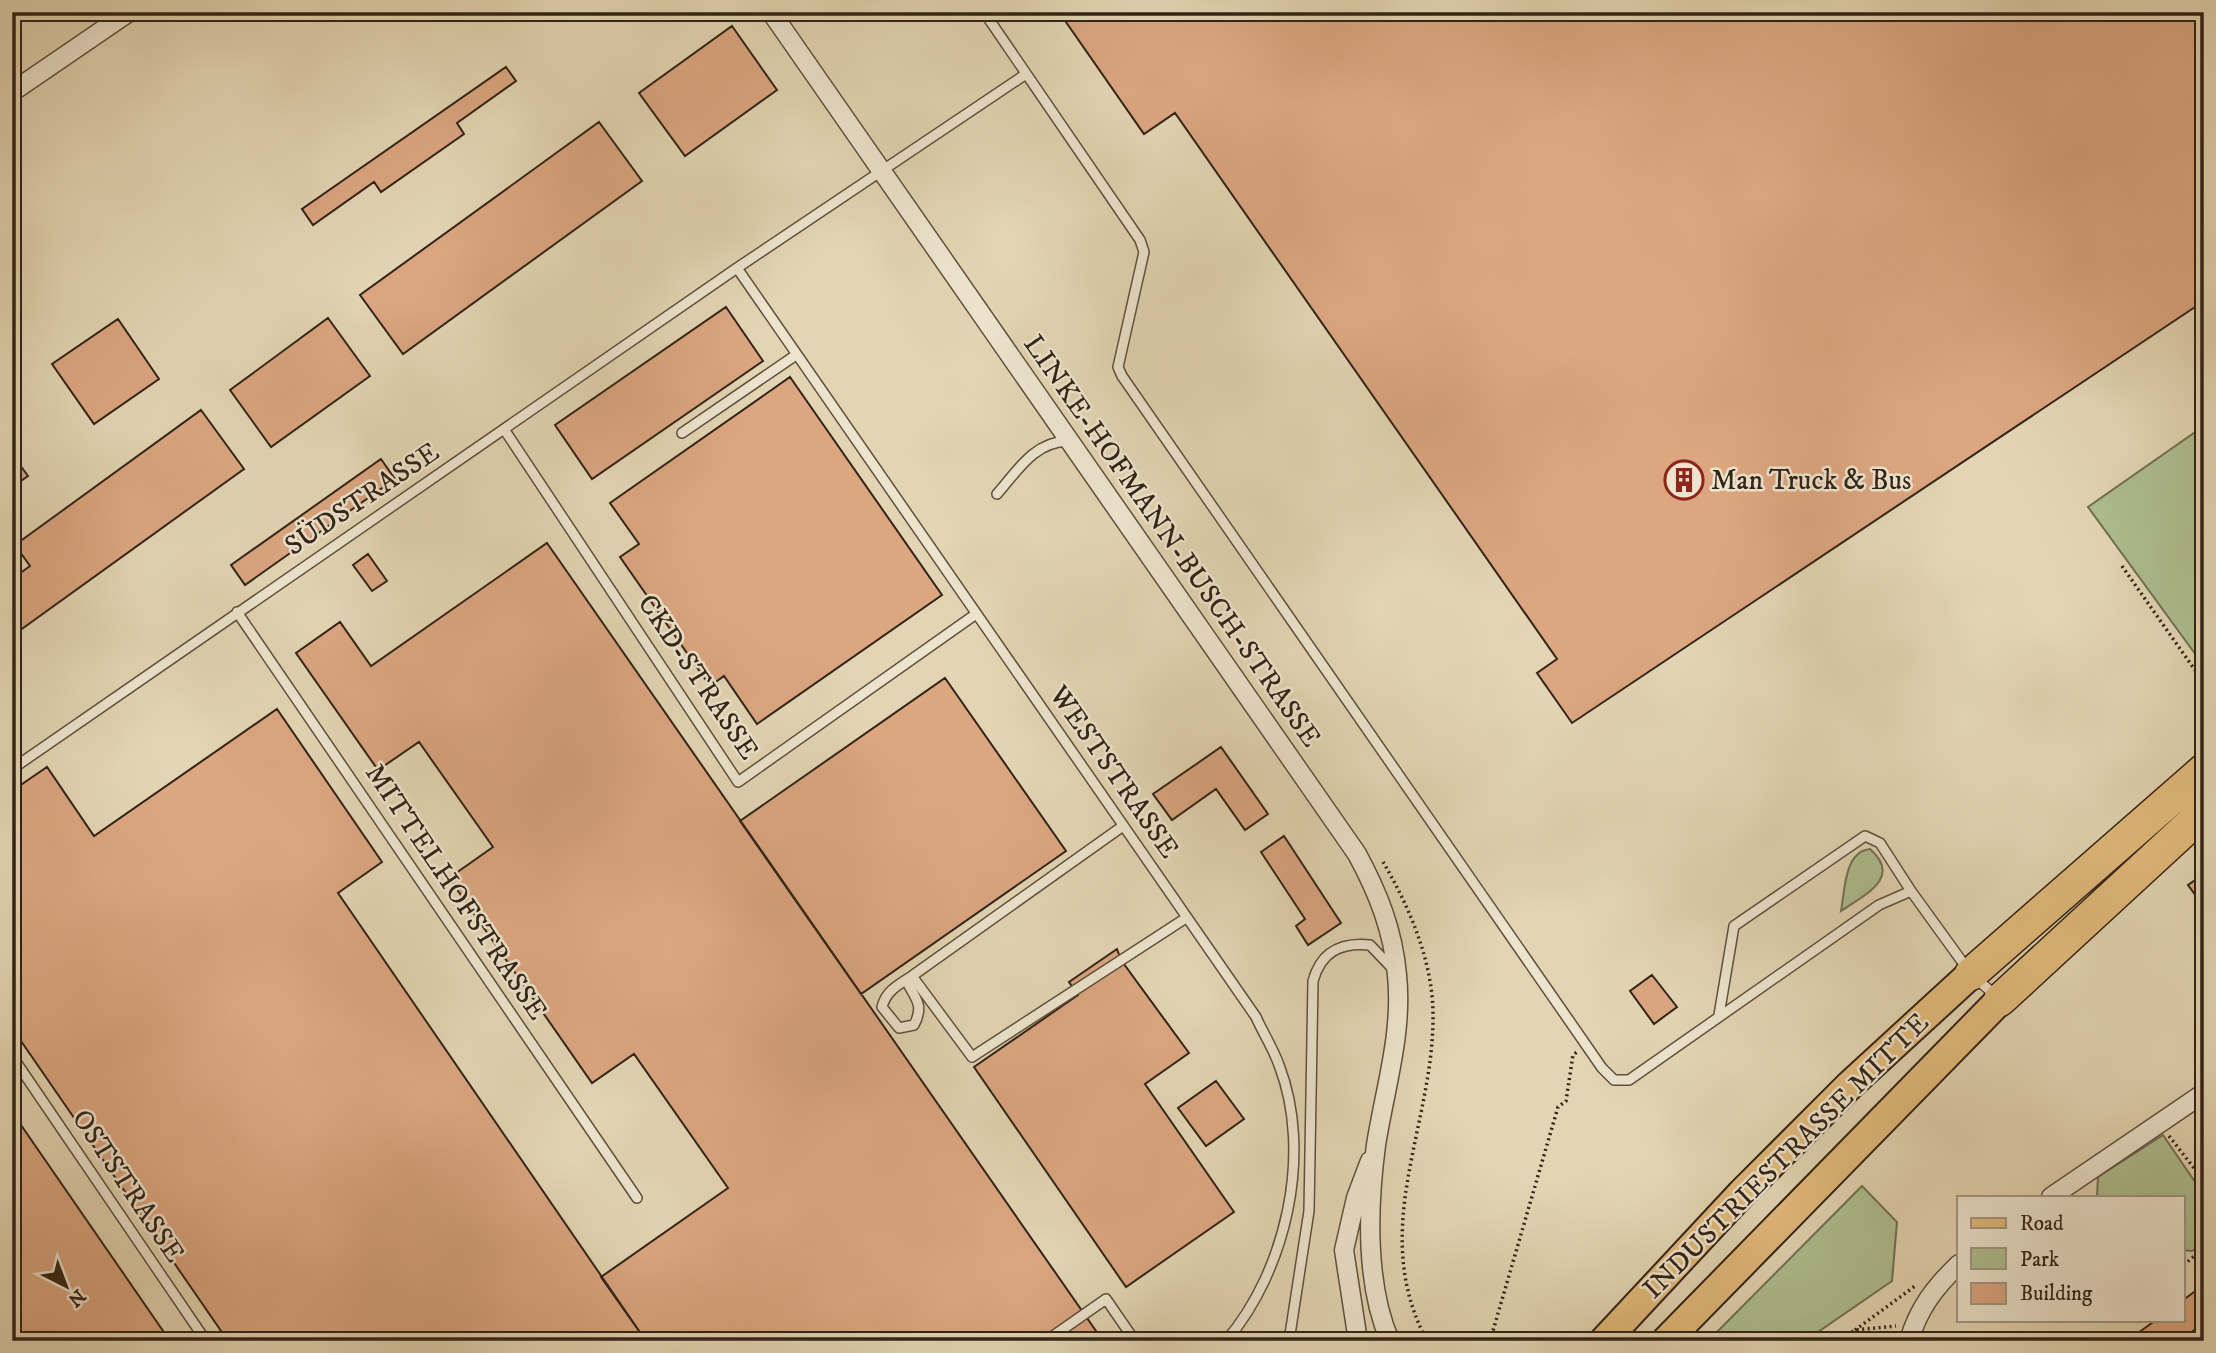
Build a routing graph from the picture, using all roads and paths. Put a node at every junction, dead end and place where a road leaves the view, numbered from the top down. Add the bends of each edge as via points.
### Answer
1 (129, 12) edge
2 (771, 12) edge
3 (984, 12) edge
4 (1026, 74) junction
5 (12, 92) edge
6 (885, 172) junction
7 (737, 268) junction
8 (796, 355) junction
9 (504, 429) junction
10 (682, 433) dead end
11 (1071, 441) junction
12 (997, 494) dead end
13 (2122, 566) dead end
14 (237, 612) junction
15 (976, 614) junction
16 (2204, 683) edge
17 (12, 769) edge
18 (2204, 770) edge
19 (2204, 812) edge
20 (1123, 826) junction
21 (1382, 861) dead end
22 (1911, 891) junction
23 (1186, 918) junction
24 (1971, 974) junction
25 (912, 976) junction
26 (1397, 976) junction
27 (2000, 1000) junction
28 (1719, 1015) junction
29 (1586, 1045) junction
30 (12, 1056) edge
31 (2204, 1093) edge
32 (2159, 1123) junction
33 (1376, 1145) junction
34 (2204, 1181) edge
35 (2051, 1196) edge
36 (637, 1198) dead end
37 (2204, 1248) edge
38 (2184, 1262) edge
39 (1957, 1266) edge
40 (1917, 1285) dead end
41 (1855, 1330) junction
42 (1911, 1333) edge
43 (206, 1341) edge
44 (1046, 1341) edge
45 (1135, 1341) edge
46 (1226, 1341) edge
47 (1289, 1341) edge
48 (1358, 1341) edge
49 (1390, 1341) edge
50 (1427, 1341) edge
51 (1490, 1341) edge
52 (1604, 1341) edge
53 (1666, 1341) edge
54 (1838, 1341) edge

1 - 5 street
2 - 6 street, LINKE-HOFMANN-BUSCH-STRASSE
3 - 4 lane
4 - 6 lane, SÜDSTRASSE
4 - 29 lane via 1144,252 1118,367 1122,376
6 - 7 lane, SÜDSTRASSE
6 - 11 street, LINKE-HOFMANN-BUSCH-STRASSE
7 - 8 lane, WESTSTRASSE
7 - 9 lane, SÜDSTRASSE
8 - 10 lane
8 - 15 lane, WESTSTRASSE
9 - 14 lane, SÜDSTRASSE
9 - 15 lane, CKD-STRASSE via 738,782
11 - 12 lane via 1051,441 1030,455
11 - 26 street, LINKE-HOFMANN-BUSCH-STRASSE via 1357,855 1380,895
13 - 16 path
14 - 17 lane, SÜDSTRASSE
14 - 36 lane, MITTELHOFSTRASSE
15 - 20 lane, WESTSTRASSE
18 - 24 highway, INDUSTRIESTRASSE MITTE
19 - 27 highway, INDUSTRIESTRASSE MITTE
20 - 23 lane, WESTSTRASSE
20 - 25 lane
21 - 50 path via 1401,893 1419,943 1433,1013 1426,1078 1407,1170 1401,1244 1407,1288
22 - 24 lane
22 - 28 lane via 1879,905
22 - 28 lane via 1880,843 1865,836 1734,926
23 - 25 lane via 972,1058
23 - 46 lane, WESTSTRASSE via 1255,1017 1280,1066 1292,1123 1292,1181 1279,1240 1251,1309
24 - 27 lane
24 - 52 main road, INDUSTRIESTRASSE MITTE via 1761,1173
25 - 25 lane via 887,993 882,1007 899,1028 914,1025 920,1014 909,986
26 - 33 street, LINKE-HOFMANN-BUSCH-STRASSE via 1391,1079
26 - 47 lane via 1370,944 1357,943 1326,954 1317,964 1309,1211
27 - 53 main road, INDUSTRIESTRASSE MITTE
28 - 29 lane via 1629,1080 1614,1080
29 - 51 path via 1573,1055 1566,1101 1558,1107
30 - 43 lane, OSTSTRASSE
31 - 32 street
32 - 34 path
32 - 35 street
33 - 48 street, LINKE-HOFMANN-BUSCH-STRASSE via 1356,1198 1344,1250
33 - 49 street, LINKE-HOFMANN-BUSCH-STRASSE via 1373,1265
37 - 38 path
39 - 42 street via 1933,1289
40 - 41 path
41 - 42 path
41 - 54 path
44 - 45 lane via 1106,1299

